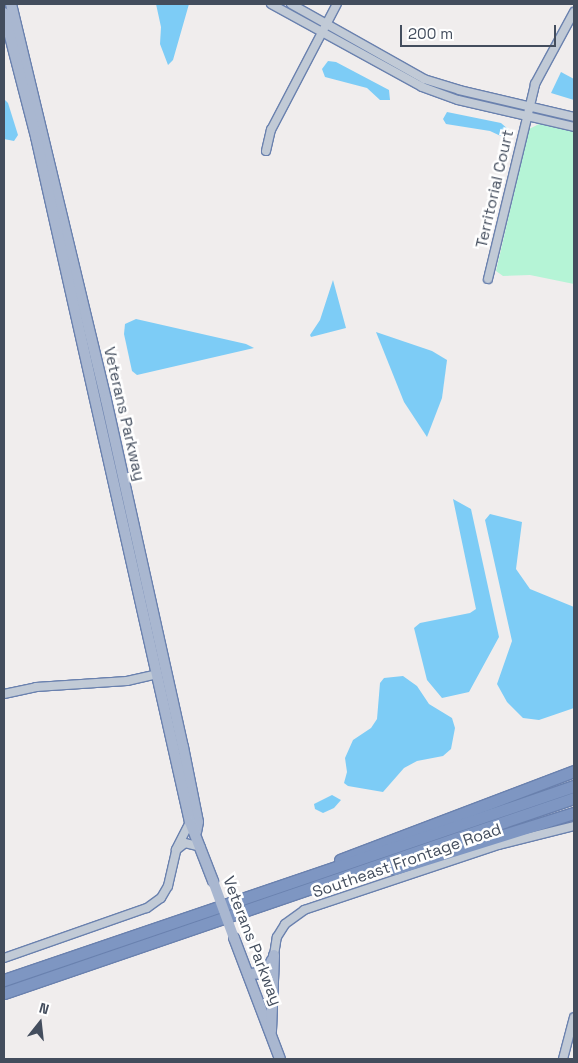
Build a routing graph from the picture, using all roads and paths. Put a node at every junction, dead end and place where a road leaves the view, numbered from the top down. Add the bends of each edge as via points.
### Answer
1 (12, 4) edge
2 (271, 4) edge
3 (291, 4) edge
4 (337, 4) edge
5 (574, 12) edge
6 (4, 13) edge
7 (326, 23) junction
8 (321, 33) junction
9 (529, 106) junction
10 (526, 116) junction
11 (574, 117) edge
12 (574, 127) edge
13 (266, 151) dead end
14 (488, 278) dead end
15 (156, 674) junction
16 (4, 694) edge
17 (574, 771) edge
18 (574, 786) edge
19 (574, 798) edge
20 (574, 812) edge
21 (190, 822) junction
22 (574, 826) edge
23 (196, 832) junction
24 (201, 847) junction
25 (176, 850) junction
26 (294, 890) junction
27 (274, 954) junction
28 (4, 958) edge
29 (248, 974) junction
30 (4, 980) edge
31 (4, 993) edge
32 (574, 1018) edge
33 (270, 1032) junction
34 (280, 1059) edge
35 (563, 1059) edge

1 - 23 main road, Veterans Parkway via 110,419 187,766 198,822
2 - 8 street
3 - 7 street
4 - 7 street
5 - 9 street, Territorial Court via 541,71
6 - 15 main road, Veterans Parkway via 36,136
7 - 8 street
7 - 9 street via 424,79
8 - 10 street via 422,88
8 - 13 street via 271,130
9 - 10 street, Territorial Court
9 - 11 street
10 - 12 street
10 - 14 street, Territorial Court
15 - 16 street via 127,681 36,687
15 - 21 main road, Veterans Parkway
17 - 26 highway via 340,860
18 - 26 highway
19 - 26 highway
20 - 26 highway via 402,867
21 - 23 main road, Veterans Parkway
21 - 25 street
22 - 27 street, Southeast Frontage Road via 498,844 304,910 285,924 277,937
23 - 24 main road, Veterans Parkway
24 - 25 street via 185,843
24 - 29 main road, Veterans Parkway, bridge
25 - 28 street via 168,886 161,898 147,908
26 - 30 highway
26 - 31 highway
27 - 29 main road via 266,973
27 - 33 main road
29 - 33 main road, Veterans Parkway
32 - 35 street
33 - 34 main road, Veterans Parkway

